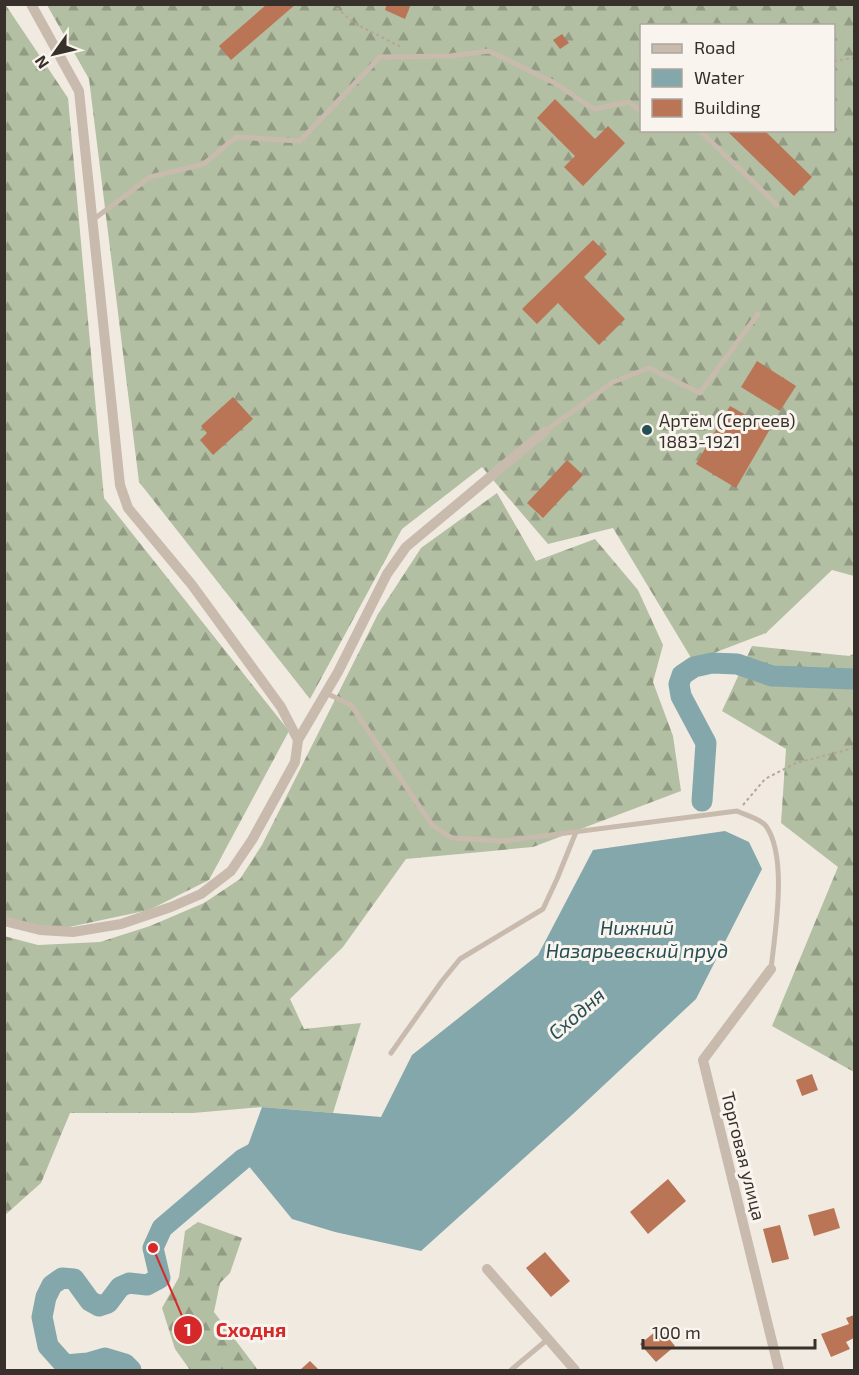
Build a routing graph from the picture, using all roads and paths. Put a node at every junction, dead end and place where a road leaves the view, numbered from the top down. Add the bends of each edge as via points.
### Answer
1 (31, 4) edge
2 (332, 4) edge
3 (418, 56) junction
4 (855, 58) edge
5 (835, 61) edge
6 (640, 110) edge
7 (701, 132) edge
8 (777, 205) dead end
9 (93, 219) junction
10 (758, 314) dead end
11 (544, 432) joint
12 (326, 693) junction
13 (298, 740) junction
14 (855, 748) edge
15 (737, 812) junction
16 (576, 832) junction
17 (4, 921) edge
18 (771, 969) joint
19 (391, 1053) dead end
20 (487, 1269) dead end
21 (548, 1339) junction
22 (511, 1371) edge
23 (575, 1371) edge
24 (779, 1371) edge

1 - 9 street via 79,91
2 - 3 path via 354,23
3 - 6 lane via 489,51 553,82 594,109 629,102
3 - 9 lane via 380,57 300,141 236,138 204,164 150,177
4 - 5 path
7 - 8 lane
9 - 13 street via 120,485 128,508 192,585 261,679
10 - 11 lane via 700,393 649,368 613,382
11 - 12 street via 406,547 387,574
12 - 13 street
12 - 16 lane via 351,705 432,825 452,838 504,841
13 - 17 street via 295,762 252,840 231,871 201,894 121,924 73,932 40,930
14 - 15 path via 796,763 765,779
15 - 16 lane
15 - 18 lane via 765,824 776,847 778,913
16 - 19 lane via 543,909 460,959
18 - 24 street, Торговая улица via 703,1060
20 - 21 street
21 - 22 lane
21 - 23 street

